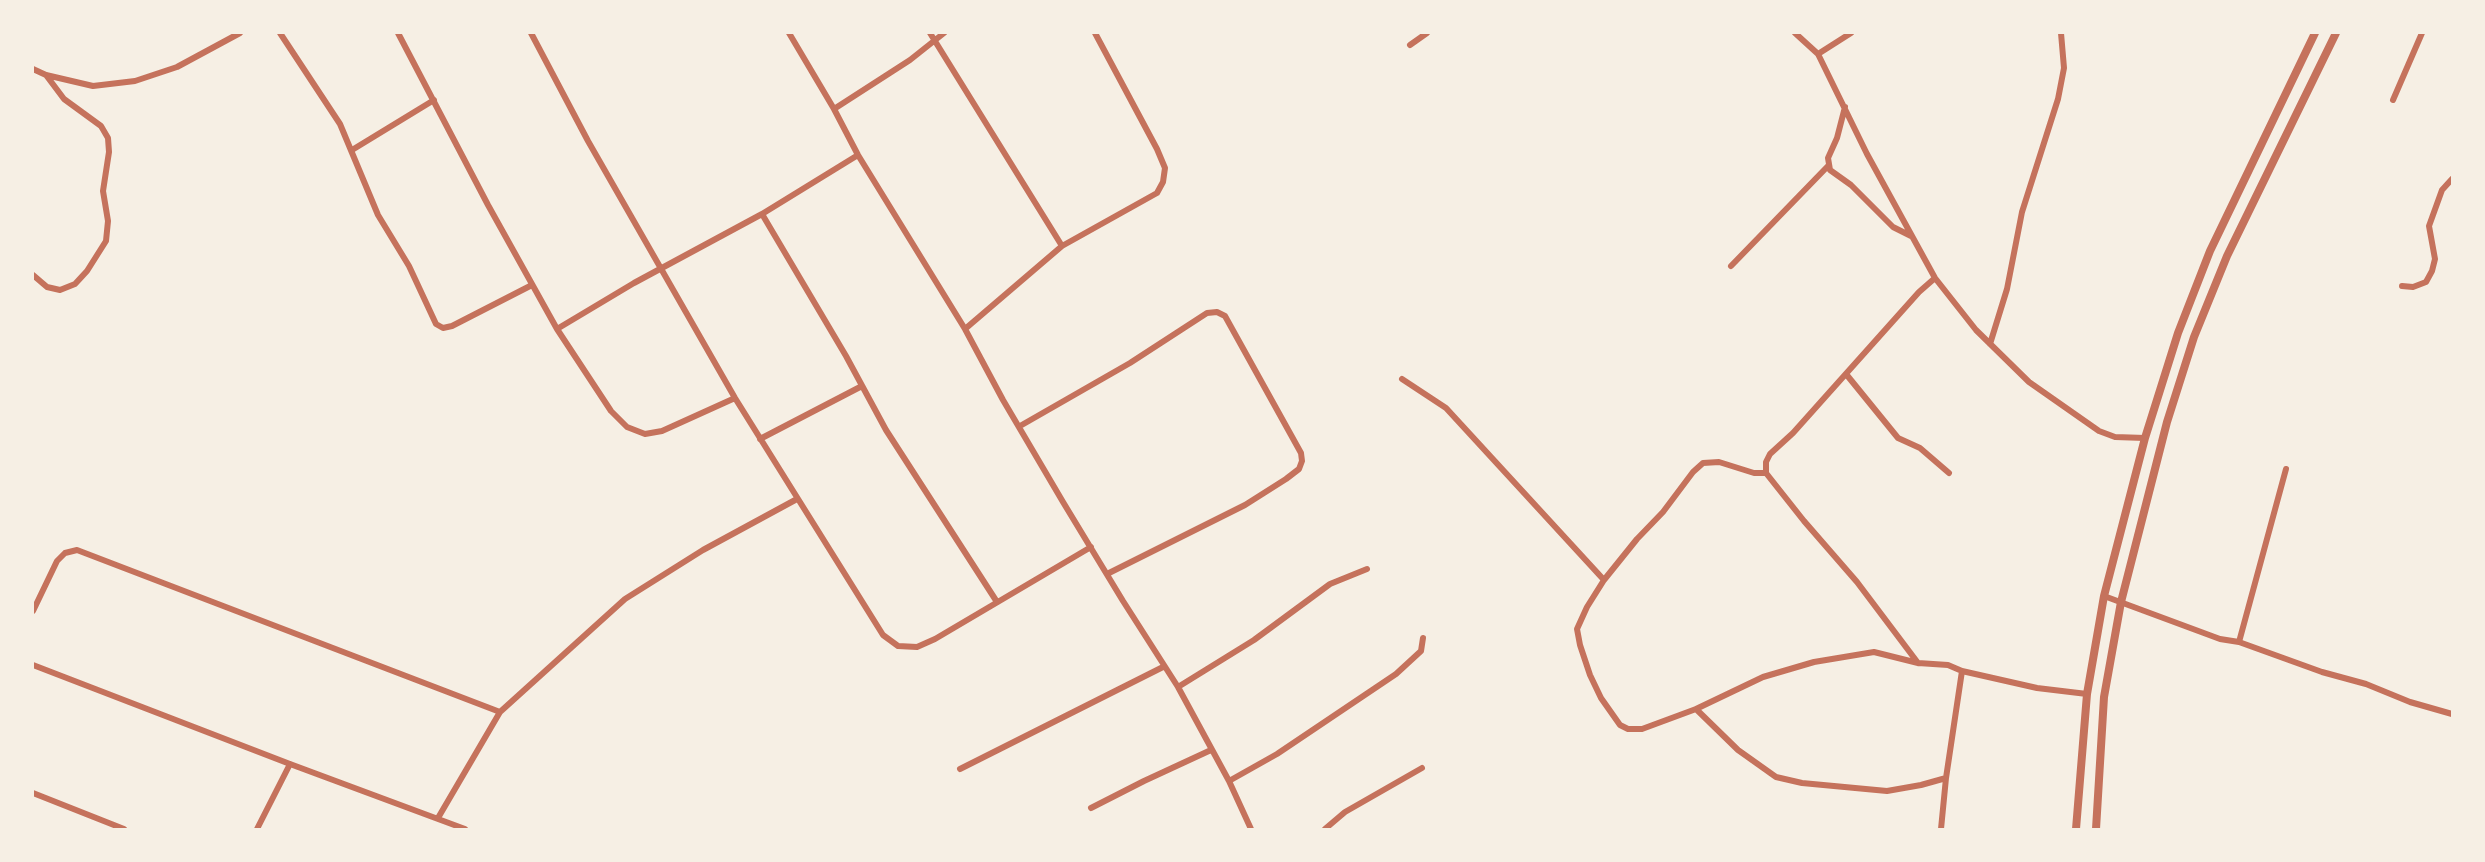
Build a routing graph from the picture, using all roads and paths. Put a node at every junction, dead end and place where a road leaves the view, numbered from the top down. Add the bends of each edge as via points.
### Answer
1 (240, 33) edge
2 (280, 33) edge
3 (398, 33) edge
4 (531, 33) edge
5 (789, 33) edge
6 (930, 33) edge
7 (944, 33) edge
8 (1095, 33) edge
9 (1426, 33) edge
10 (1795, 33) edge
11 (1803, 33) edge
12 (1851, 33) edge
13 (2061, 33) edge
14 (2315, 33) edge
15 (2336, 33) edge
16 (2422, 33) edge
17 (935, 40) junction
18 (1808, 43) junction
19 (1410, 45) dead end
20 (1818, 54) junction
21 (33, 69) edge
22 (46, 75) junction
23 (434, 100) junction
24 (2393, 100) dead end
25 (1845, 106) junction
26 (834, 109) junction
27 (352, 150) junction
28 (858, 155) junction
29 (1828, 166) junction
30 (2452, 178) edge
31 (762, 214) junction
32 (1913, 237) junction
33 (1062, 246) junction
34 (1731, 266) dead end
35 (661, 269) junction
36 (33, 275) edge
37 (1935, 278) junction
38 (532, 285) junction
39 (2402, 286) dead end
40 (965, 328) junction
41 (557, 329) junction
42 (1990, 344) junction
43 (1846, 374) junction
44 (1402, 379) dead end
45 (862, 386) junction
46 (735, 398) junction
47 (1020, 426) junction
48 (2145, 438) junction
49 (760, 439) junction
50 (2286, 469) dead end
51 (1766, 473) junction
52 (1949, 473) dead end
53 (797, 499) junction
54 (1091, 547) junction
55 (1367, 569) dead end
56 (1107, 574) junction
57 (1604, 580) junction
58 (2104, 596) junction
59 (997, 602) junction
60 (2121, 602) junction
61 (33, 611) edge
62 (1423, 638) dead end
63 (2239, 642) junction
64 (1918, 663) junction
65 (33, 665) edge
66 (1163, 667) junction
67 (1962, 671) junction
68 (1178, 687) junction
69 (2087, 694) junction
70 (1696, 709) junction
71 (501, 712) junction
72 (2452, 714) edge
73 (1212, 750) junction
74 (290, 764) junction
75 (1422, 768) dead end
76 (960, 769) dead end
77 (1946, 778) junction
78 (1229, 782) junction
79 (33, 793) edge
80 (1091, 808) dead end
81 (438, 818) junction
82 (124, 829) edge
83 (257, 829) edge
84 (465, 829) edge
85 (1251, 829) edge
86 (1325, 829) edge
87 (1941, 829) edge
88 (2076, 829) edge
89 (2096, 829) edge

1 - 22 street via 177,67 135,81 93,86
2 - 27 street via 340,124
3 - 23 street
4 - 35 street
5 - 26 street
6 - 17 street
7 - 17 street
8 - 33 street via 1157,149 1165,168 1163,182 1157,194
9 - 19 street
10 - 18 street
11 - 18 street
12 - 20 street
13 - 42 street via 2064,68 2058,99 2022,212 2007,290
14 - 48 street via 2210,251 2178,333
15 - 60 street via 2227,256 2194,337 2164,433
16 - 24 street
17 - 26 street
17 - 33 street
18 - 20 street
20 - 25 street
21 - 22 street
22 - 36 street via 64,99 100,126 108,138 103,191 108,221 106,241 75,284 60,290 47,287
23 - 27 street
23 - 38 street
25 - 29 street
25 - 32 street
26 - 28 street
27 - 38 street via 378,215 410,266 436,324 443,328 452,326
28 - 31 street
28 - 40 street
29 - 32 street via 1893,227
29 - 34 street
30 - 39 street via 2442,190 2429,226 2435,259 2433,271 2426,282
31 - 35 street
31 - 45 street
32 - 37 street
33 - 40 street
35 - 41 street
35 - 46 street
37 - 42 street
37 - 43 street
38 - 41 street
40 - 47 street
41 - 46 street via 611,411 627,427 645,434 662,431
42 - 48 street via 2029,382 2099,431 2115,437
43 - 51 street via 1770,454
43 - 52 street via 1898,438 1920,448
44 - 57 street via 1446,408
45 - 49 street
45 - 59 street via 903,458
46 - 49 street
47 - 54 street
47 - 56 street via 1207,313 1225,316 1301,453 1299,469 1237,509
48 - 58 street
49 - 53 street
50 - 63 street
51 - 57 street via 1719,462 1703,463
51 - 64 street
53 - 59 street via 871,617 898,646 917,647 935,639
53 - 71 street via 703,550 625,599
54 - 56 street
54 - 59 street
55 - 68 street via 1330,584 1254,640
56 - 66 street
57 - 70 street via 1577,629 1590,675 1620,725 1642,729
58 - 60 street
58 - 69 street
60 - 63 street via 2220,639
60 - 89 street via 2101,724
61 - 71 street via 57,561 65,553 77,550
62 - 78 street via 1421,651 1396,674
63 - 72 street
64 - 67 street via 1948,665
64 - 70 street via 1874,652 1814,662 1763,677
65 - 74 street
66 - 68 street
66 - 76 street
67 - 69 street via 2037,688
67 - 77 street
68 - 73 street
69 - 88 street
70 - 77 street via 1738,750 1776,777 1887,791
71 - 81 street
73 - 78 street
73 - 80 street
74 - 81 street
74 - 83 street
75 - 86 street via 1345,812
77 - 87 street
78 - 85 street
79 - 82 street
81 - 84 street

